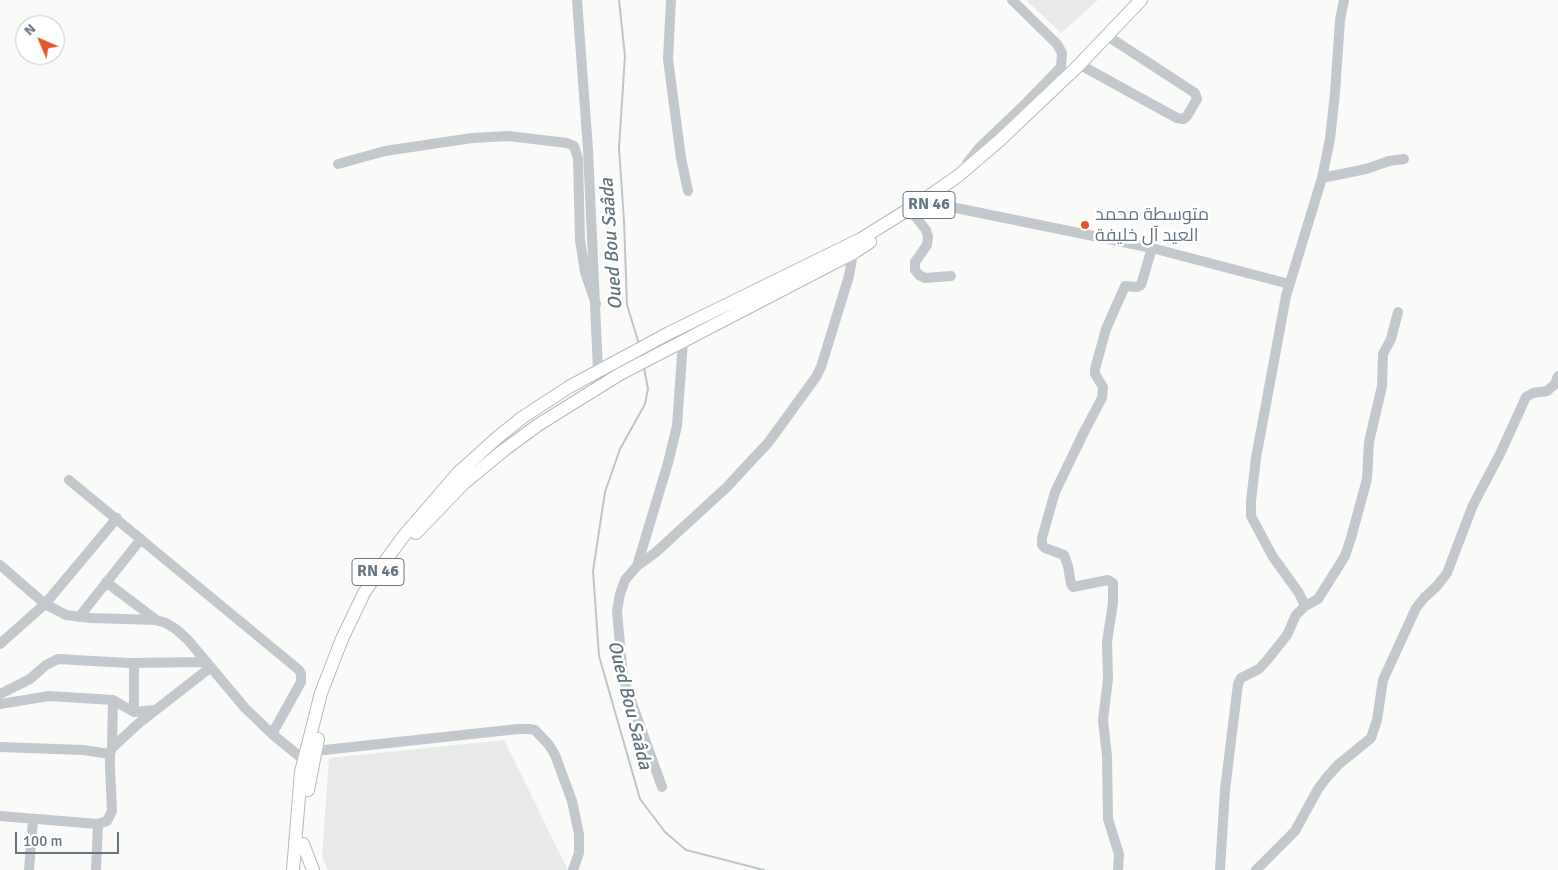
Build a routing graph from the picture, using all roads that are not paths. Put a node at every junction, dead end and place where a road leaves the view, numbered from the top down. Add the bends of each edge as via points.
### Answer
1 (577, 0) edge
2 (671, 0) edge
3 (1012, 0) edge
4 (1142, 0) edge
5 (1150, 0) edge
6 (1344, 0) edge
7 (1112, 39) junction
8 (1084, 67) junction
9 (1404, 159) dead end
10 (338, 164) dead end
11 (958, 176) junction
12 (1322, 178) junction
13 (688, 190) dead end
14 (926, 202) junction
15 (914, 215) junction
16 (1152, 248) junction
17 (853, 254) junction
18 (951, 276) dead end
19 (1290, 284) junction
20 (596, 304) junction
21 (1398, 312) dead end
22 (683, 341) junction
23 (604, 368) junction
24 (1558, 376) edge
25 (68, 480) dead end
26 (117, 518) junction
27 (141, 538) junction
28 (0, 565) edge
29 (637, 566) junction
30 (106, 582) junction
31 (45, 604) junction
32 (1305, 606) junction
33 (79, 617) junction
34 (156, 620) junction
35 (0, 644) edge
36 (134, 663) junction
37 (209, 664) junction
38 (0, 694) edge
39 (113, 700) junction
40 (0, 704) edge
41 (156, 710) junction
42 (134, 712) junction
43 (272, 734) junction
44 (0, 747) edge
45 (111, 751) junction
46 (315, 752) junction
47 (304, 760) junction
48 (662, 787) dead end
49 (0, 816) edge
50 (32, 819) junction
51 (98, 824) junction
52 (303, 844) junction
53 (29, 870) edge
54 (96, 870) edge
55 (293, 870) edge
56 (301, 870) edge
57 (313, 870) edge
58 (573, 870) edge
59 (1118, 870) edge
60 (1220, 870) edge
61 (1256, 870) edge

1 - 20 street
2 - 13 street via 668,59
3 - 11 street via 1057,44 1062,53 1062,67 980,147
4 - 11 main road, RN 46 via 1000,140
5 - 7 main road, RN 46
6 - 12 street via 1330,139
7 - 8 main road, RN 46
7 - 8 street via 1195,93 1197,99 1184,119
8 - 14 main road, RN 46 via 974,171
9 - 12 street
10 - 20 street via 385,151 472,138 508,136 574,146 578,158 580,240 585,272
11 - 14 main road, RN 46
12 - 19 street
14 - 15 main road, RN 46
14 - 16 street
14 - 23 main road, RN 46 via 861,239
15 - 17 main road, RN 46
15 - 18 street via 928,237 927,245 915,262 915,270 925,278
16 - 19 street
16 - 59 street via 1142,282 1139,287 1125,286 1106,330 1095,369 1102,387 1102,398 1056,492 1042,538 1042,546 1064,555 1073,587 1108,580 1112,583 1103,720 1108,819 1119,854
17 - 22 main road, RN 46
17 - 29 street via 816,377 768,443 727,487
19 - 32 street via 1256,458 1250,516
20 - 23 street
21 - 32 street via 1383,354 1380,399 1369,442 1364,491 1351,538 1345,556 1323,592
22 - 29 street via 677,426
22 - 46 main road, RN 46 via 620,374 504,450 464,483 409,541 370,599 351,639 329,693
23 - 47 main road, RN 46 via 569,387 498,436 458,473 402,538 364,593 342,639 320,693
24 - 61 street via 1547,391 1533,393 1526,398 1473,504 1447,573 1416,608 1383,680 1371,738 1327,777 1295,831
25 - 26 street
26 - 27 street
26 - 31 street
27 - 30 street
27 - 43 street via 299,670 301,682
28 - 31 street
29 - 48 street via 625,580 617,611 623,678
30 - 33 street
30 - 34 street
31 - 33 street via 66,615
31 - 35 street
32 - 60 street via 1268,659 1259,669 1241,678 1238,684 1224,790
33 - 34 street
34 - 37 street via 178,630
36 - 37 street
36 - 38 street via 58,660
36 - 42 street
37 - 41 street
37 - 43 street via 245,708
39 - 40 street via 49,696
39 - 42 street
39 - 45 street
41 - 42 street
41 - 45 street
43 - 47 street
44 - 45 street
45 - 51 street via 112,811 107,821
46 - 52 main road, RN 46
46 - 58 street via 518,729 535,730 555,755 574,807 579,853
47 - 55 main road, RN 46
49 - 50 street
50 - 51 street
50 - 53 street
51 - 54 street
52 - 56 main road, RN 46
52 - 57 main road

